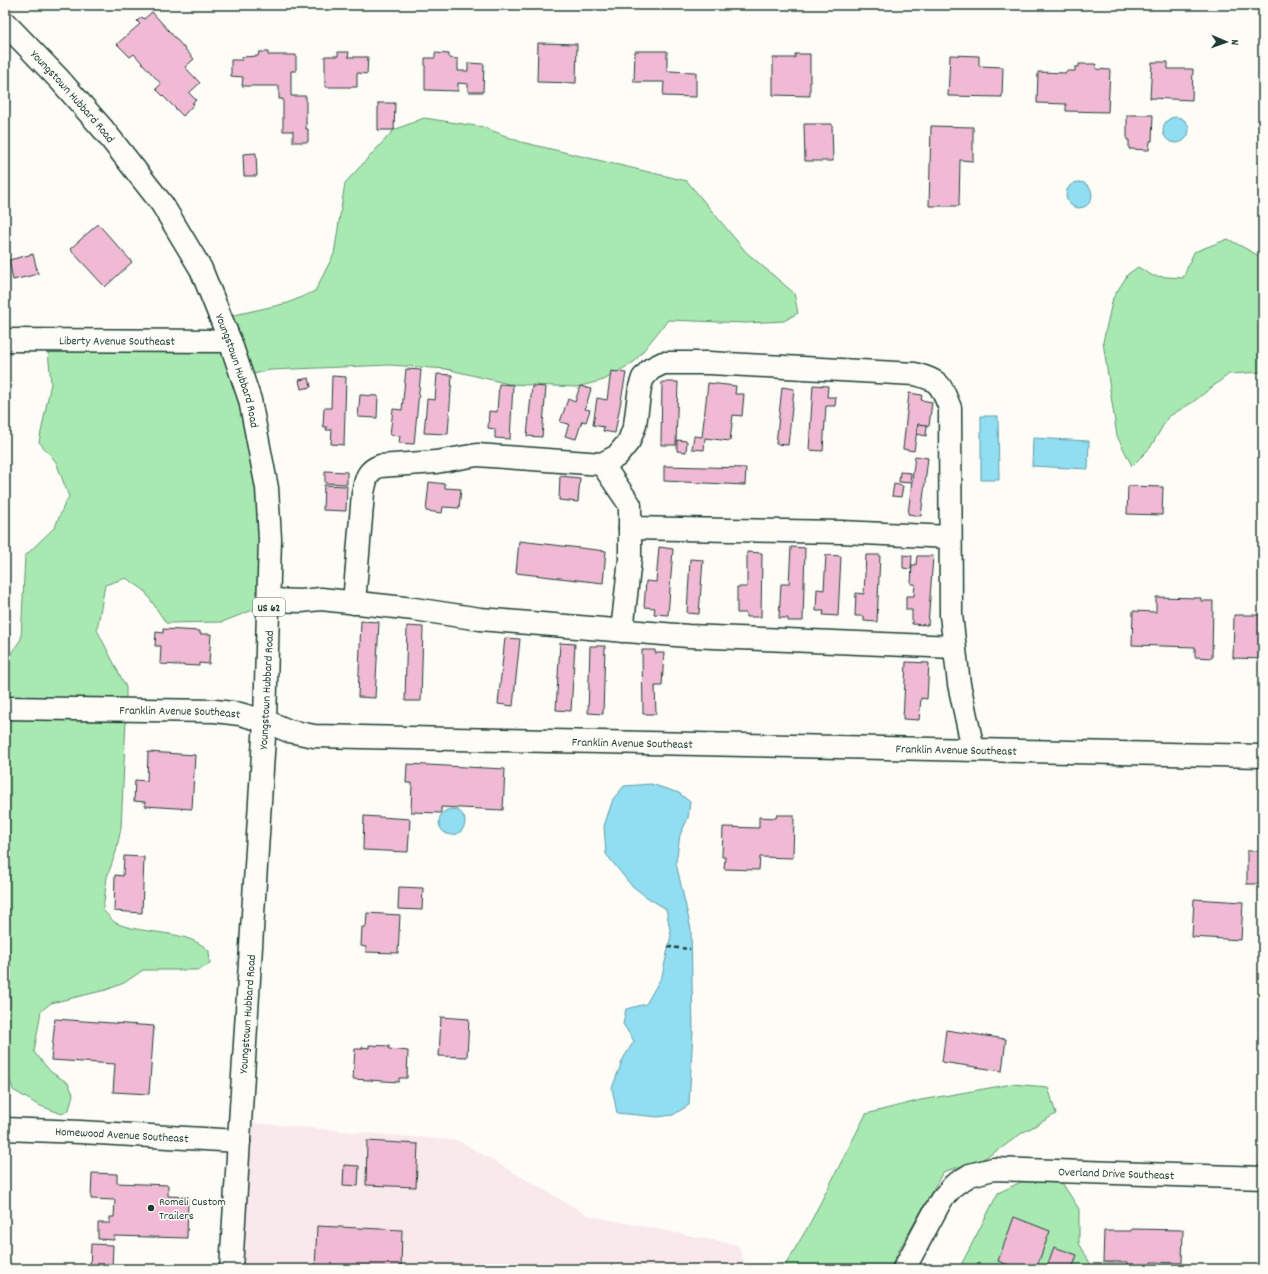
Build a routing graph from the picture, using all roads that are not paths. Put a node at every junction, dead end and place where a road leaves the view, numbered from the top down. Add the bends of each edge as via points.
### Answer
1 (5, 23) edge
2 (5, 340) edge
3 (230, 341) junction
4 (602, 464) junction
5 (630, 528) junction
6 (950, 537) junction
7 (270, 600) junction
8 (354, 603) junction
9 (622, 631) junction
10 (954, 647) junction
11 (5, 708) edge
12 (265, 721) junction
13 (973, 749) junction
14 (1263, 756) edge
15 (5, 1129) edge
16 (239, 1141) junction
17 (1263, 1178) edge
18 (231, 1269) edge
19 (904, 1269) edge

1 - 3 street, Youngstown Hubbard Road / US 62 via 103,129 162,204 201,269
2 - 3 street, Liberty Avenue Southeast
3 - 7 street, Youngstown Hubbard Road / US 62 via 250,400 267,488
4 - 5 street via 630,505
4 - 6 street via 617,456 629,441 635,425 643,378 651,369 663,363 709,363 915,374 936,381 942,388 950,408
4 - 8 street via 477,455 448,461 380,466 372,469 366,477 363,493
5 - 6 street
5 - 9 street via 630,559
6 - 10 street
7 - 8 street via 321,599
7 - 12 street, Youngstown Hubbard Road / US 62
8 - 9 street
9 - 10 street
10 - 13 street
11 - 12 street, Franklin Avenue Southeast via 215,711
12 - 13 street, Franklin Avenue Southeast via 289,731 314,736
12 - 16 street, Youngstown Hubbard Road / US 62
13 - 14 street, Franklin Avenue Southeast
15 - 16 street, Homewood Avenue Southeast
16 - 18 street, Youngstown Hubbard Road / US 62
17 - 19 street, Overland Drive Southeast via 993,1169 970,1174 954,1185 941,1200

